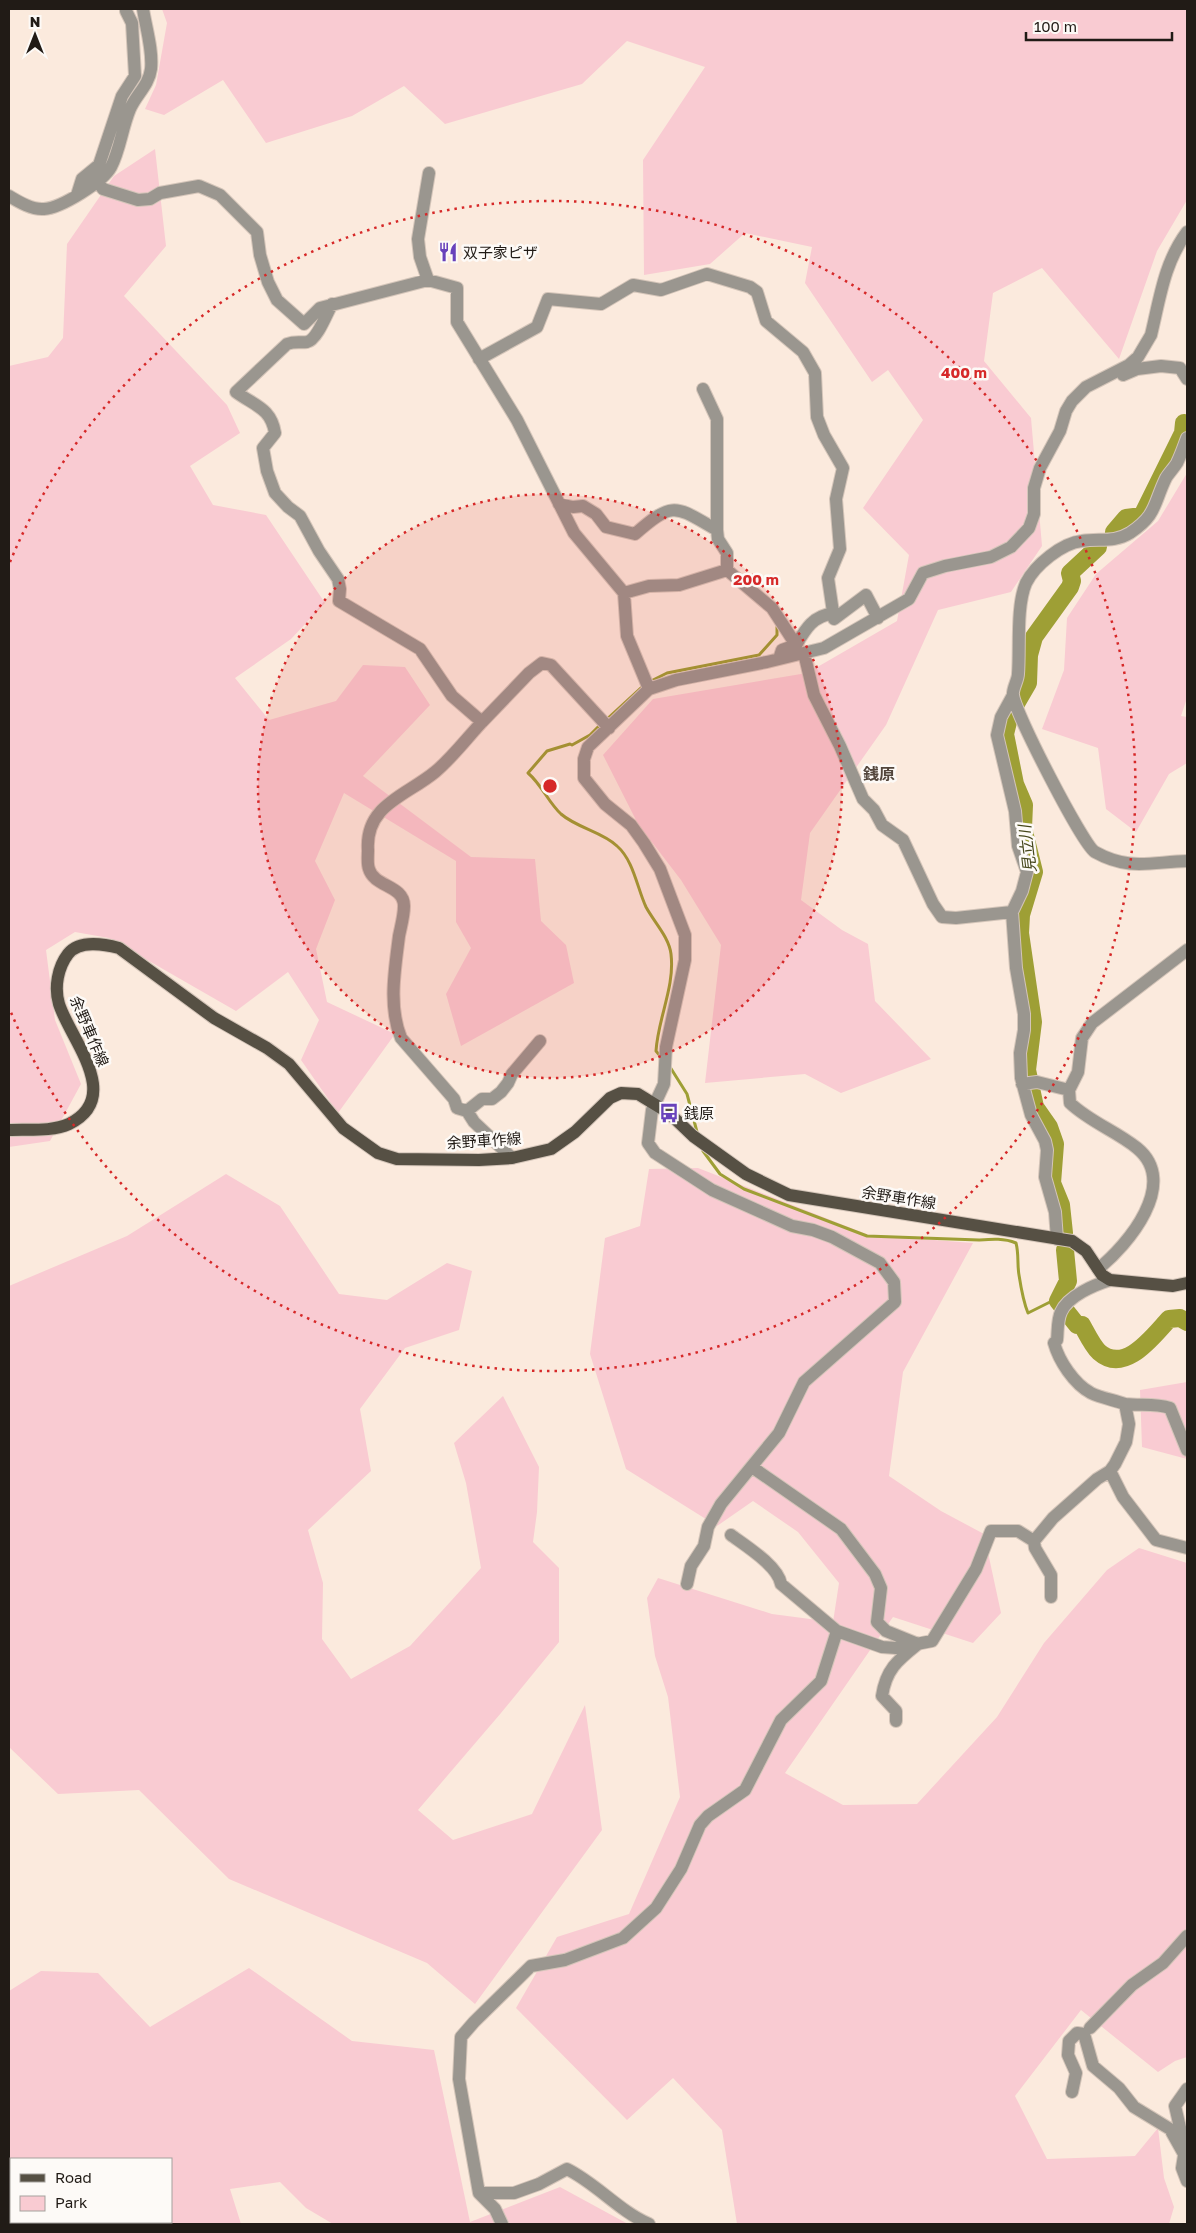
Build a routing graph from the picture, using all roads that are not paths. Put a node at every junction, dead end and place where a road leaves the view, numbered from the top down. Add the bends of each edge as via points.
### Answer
1 (142, 9) edge
2 (126, 11) dead end
3 (429, 173) dead end
4 (98, 182) junction
5 (77, 195) junction
6 (9, 196) edge
7 (1187, 232) edge
8 (428, 280) junction
9 (332, 304) junction
10 (479, 359) junction
11 (1113, 373) junction
12 (1187, 379) edge
13 (702, 389) dead end
14 (1187, 438) edge
15 (559, 504) junction
16 (717, 530) junction
17 (727, 570) junction
18 (624, 593) junction
19 (834, 616) junction
20 (878, 618) junction
21 (837, 641) junction
22 (800, 649) junction
23 (649, 689) junction
24 (1016, 702) junction
25 (482, 722) junction
26 (609, 728) junction
27 (1187, 861) edge
28 (1012, 912) junction
29 (1187, 950) edge
30 (540, 1041) dead end
31 (1027, 1083) junction
32 (1069, 1090) junction
33 (654, 1102) junction
34 (467, 1111) junction
35 (9, 1130) edge
36 (512, 1158) junction
37 (1057, 1239) junction
38 (1098, 1269) junction
39 (1110, 1280) junction
40 (1187, 1283) edge
41 (1124, 1404) junction
42 (1187, 1450) edge
43 (752, 1467) junction
44 (1110, 1471) junction
45 (731, 1534) dead end
46 (1034, 1541) junction
47 (1187, 1548) edge
48 (687, 1584) dead end
49 (1052, 1597) dead end
50 (837, 1631) junction
51 (918, 1644) junction
52 (896, 1721) dead end
53 (1187, 1936) edge
54 (1090, 2028) dead end
55 (1187, 2089) edge
56 (1072, 2092) dead end
57 (1184, 2154) junction
58 (1187, 2181) edge
59 (479, 2193) junction
60 (502, 2224) edge
61 (649, 2224) edge

1 - 4 street via 151,70 130,108 111,167
2 - 5 street via 132,23 135,76 122,96 99,165 82,179
3 - 8 street via 418,239
4 - 5 street
4 - 9 street via 103,189 138,200 199,186 220,196 257,232 260,255 277,300 304,324 320,308
5 - 6 street via 44,209 28,206
7 - 11 street via 1167,267 1147,345 1129,365
8 - 9 street
8 - 10 street via 457,288 457,322
9 - 25 street via 313,338 307,342 297,340 287,344 236,392 267,412 273,422 274,433 263,448 275,493 300,516 338,580 339,601 420,649 452,696
10 - 15 street via 517,420
10 - 19 street via 537,327 548,299 601,304 632,285 661,290 706,274 757,292 766,321 803,352 815,373 817,418 842,468 836,499 840,549 828,578
11 - 12 street via 1125,376 1138,369 1161,366 1180,368
11 - 20 street via 1086,387 1072,401 1040,468 1029,528 1011,547 991,557 923,573 909,599
13 - 16 street via 717,419
14 - 24 street via 1150,517 1122,537 1080,541 1066,546 1049,557 1027,581 1018,632
15 - 16 street via 583,506 596,514 606,527 635,534 672,509 682,510
15 - 18 street via 574,533
16 - 17 street via 718,539 727,552
17 - 18 street via 678,585 649,586
17 - 22 street via 772,608
18 - 23 street via 627,636
19 - 20 street via 866,595
19 - 21 street
19 - 22 street via 816,618 808,624
20 - 21 street
21 - 22 street via 824,648
22 - 23 street via 782,650 779,659 676,680
22 - 28 street via 814,695 863,799 874,810 882,826 904,840 942,917
23 - 26 street
24 - 27 street via 1036,751 1093,851 1133,866
24 - 28 street via 999,724 998,744 1015,811 1018,846 1027,872
25 - 26 street via 542,663 551,665
25 - 34 street via 435,772 383,807 371,823 367,836 369,870 374,877 399,893 404,904 395,969 396,1026 401,1038 454,1099 457,1108
26 - 33 street via 588,748 584,758 584,778 605,804 631,825 644,843 660,869 685,936 685,960 666,1047 664,1084
28 - 31 street via 1016,968 1024,1014 1020,1053
29 - 32 street via 1086,1029 1078,1072
30 - 34 street via 501,1092 492,1099 482,1099
31 - 32 street
31 - 37 street via 1031,1115 1046,1141 1045,1177 1055,1212
32 - 38 street via 1070,1103 1136,1147 1146,1158 1153,1174 1147,1211 1122,1246
33 - 36 main road, 余野車作線 via 638,1094 622,1093 610,1098 575,1132 550,1149
33 - 37 main road, 余野車作線 via 692,1136 746,1174 789,1195
33 - 43 street via 647,1132 648,1143 655,1153 712,1190 792,1226 813,1230 854,1248 880,1263 894,1282 895,1302 804,1382 779,1433
34 - 36 street via 474,1122
35 - 36 main road, 余野車作線 via 69,1124 86,1110 93,1096 94,1081 58,1003 57,984 61,963 71,950 103,944 119,948 214,1018 268,1048 289,1064 343,1128 378,1153 398,1159
37 - 38 main road, 余野車作線 via 1072,1241 1086,1251
38 - 39 main road, 余野車作線
39 - 40 main road via 1173,1286
39 - 41 street via 1097,1284 1064,1308 1054,1343 1065,1366 1082,1387 1092,1394
41 - 42 street via 1144,1407 1158,1404 1170,1408
41 - 44 street via 1129,1424 1126,1442
43 - 48 street via 721,1504 708,1527 704,1546 691,1566
43 - 51 street via 841,1529 875,1574 881,1588 877,1622 886,1631
44 - 46 street via 1053,1518
44 - 47 street via 1123,1497 1156,1540
45 - 50 street via 758,1554 780,1577 781,1584
46 - 49 street via 1051,1575
46 - 51 street via 1018,1531 992,1531 976,1569 932,1641
50 - 51 street via 882,1647
50 - 59 street via 821,1682 781,1720 745,1790 708,1816 700,1826 681,1869 656,1908 624,1938 565,1960 531,1966 461,2037 459,2079
51 - 52 street via 890,1670 884,1683 882,1696 896,1712
53 - 54 street via 1163,1964 1132,1984
55 - 57 street via 1175,2106
56 - 57 street via 1076,2073 1068,2055 1069,2041 1077,2033 1084,2034 1093,2066 1134,2106 1170,2129
57 - 58 street via 1182,2168
59 - 60 street via 495,2209
59 - 61 street via 514,2193 568,2169

